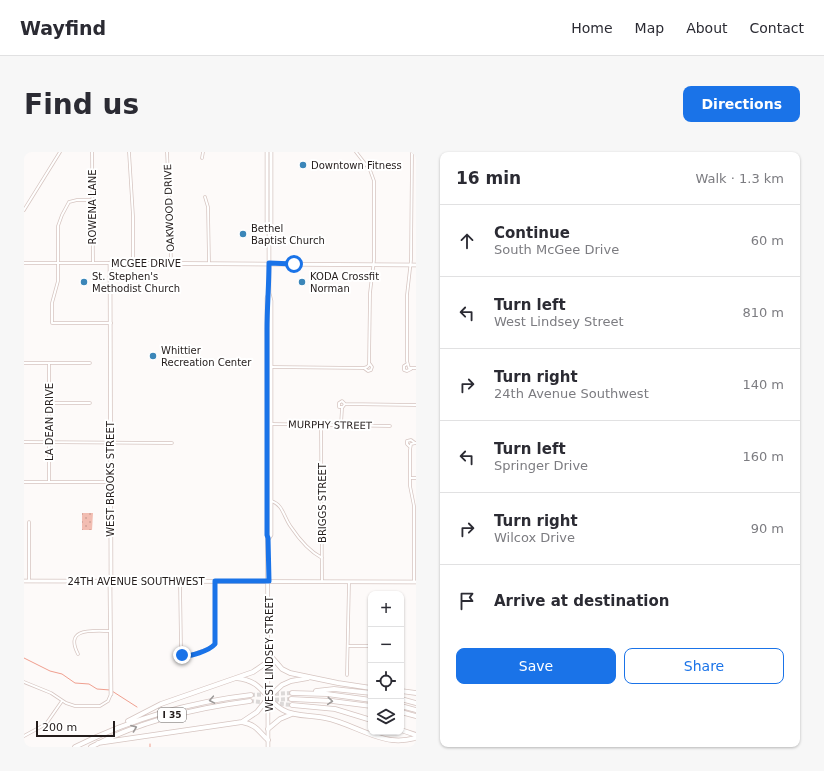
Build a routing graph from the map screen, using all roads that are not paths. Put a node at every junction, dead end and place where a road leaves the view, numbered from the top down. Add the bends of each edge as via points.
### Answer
1 (60, 152) edge
2 (92, 152) edge
3 (129, 152) edge
4 (167, 152) edge
5 (202, 152) edge
6 (267, 152) edge
7 (271, 152) edge
8 (356, 152) edge
9 (412, 152) edge
10 (202, 158) dead end
11 (205, 197) dead end
12 (92, 200) junction
13 (24, 210) edge
14 (269, 229) junction
15 (24, 263) edge
16 (58, 263) junction
17 (92, 263) junction
18 (110, 263) junction
19 (133, 263) junction
20 (171, 263) junction
21 (209, 263) junction
22 (269, 263) junction
23 (373, 265) junction
24 (411, 265) junction
25 (416, 265) edge
26 (269, 293) junction
27 (110, 323) junction
28 (267, 333) junction
29 (271, 333) junction
30 (267, 344) junction
31 (271, 344) junction
32 (48, 362) junction
33 (24, 363) edge
34 (90, 363) dead end
35 (369, 365) junction
36 (408, 365) junction
37 (271, 367) junction
38 (364, 368) junction
39 (412, 368) junction
40 (416, 368) edge
41 (48, 402) junction
42 (90, 403) dead end
43 (346, 404) junction
44 (416, 405) edge
45 (342, 407) junction
46 (267, 421) junction
47 (271, 423) junction
48 (322, 424) junction
49 (341, 425) junction
50 (390, 426) dead end
51 (267, 433) junction
52 (271, 433) junction
53 (24, 442) edge
54 (49, 442) junction
55 (110, 442) junction
56 (172, 442) dead end
57 (415, 443) edge
58 (411, 446) junction
59 (410, 478) junction
60 (416, 478) edge
61 (24, 482) edge
62 (49, 482) junction
63 (110, 482) junction
64 (267, 500) junction
65 (271, 501) junction
66 (267, 512) junction
67 (271, 512) junction
68 (415, 513) edge
69 (28, 522) dead end
70 (268, 538) junction
71 (322, 558) junction
72 (24, 581) edge
73 (29, 581) junction
74 (180, 581) junction
75 (215, 581) junction
76 (269, 581) junction
77 (110, 582) junction
78 (322, 582) junction
79 (349, 582) junction
80 (415, 582) edge
81 (110, 631) junction
82 (348, 646) junction
83 (368, 646) edge
84 (78, 654) dead end
85 (269, 654) junction
86 (269, 661) junction
87 (347, 675) dead end
88 (236, 678) junction
89 (308, 678) junction
90 (24, 682) edge
91 (368, 688) edge
92 (404, 691) edge
93 (292, 693) tunnel mouth
94 (305, 693) junction
95 (368, 693) edge
96 (416, 693) edge
97 (111, 694) joint
98 (251, 695) tunnel mouth
99 (269, 697) junction
100 (291, 699) tunnel mouth
101 (368, 700) edge
102 (404, 700) edge
103 (62, 701) junction
104 (250, 701) tunnel mouth
105 (416, 702) edge
106 (292, 705) tunnel mouth
107 (368, 706) edge
108 (404, 707) edge
109 (416, 710) edge
110 (404, 713) edge
111 (293, 714) junction
112 (416, 716) edge
113 (368, 719) edge
114 (242, 722) junction
115 (268, 729) junction
116 (24, 731) edge
117 (108, 731) junction
118 (404, 731) edge
119 (25, 736) edge
120 (416, 736) edge
121 (268, 740) junction
122 (98, 743) junction
123 (76, 747) edge
124 (91, 747) edge
125 (268, 747) edge

1 - 13 street
2 - 12 street, ROWENA LANE
3 - 19 street
4 - 20 street, OAKWOOD DRIVE
5 - 10 street
6 - 14 street, WEST LINDSEY STREET
7 - 14 street, WEST LINDSEY STREET
8 - 23 street via 370,170 374,181
9 - 24 street
11 - 21 street via 208,207
12 - 16 street via 71,202 62,215 58,226
12 - 17 street, ROWENA LANE
14 - 22 street, WEST LINDSEY STREET
15 - 16 street, MCGEE DRIVE
16 - 17 street, MCGEE DRIVE
16 - 27 street via 58,284 52,303 52,323
17 - 18 street, MCGEE DRIVE
18 - 19 street, MCGEE DRIVE
18 - 27 street, WEST BROOKS STREET
19 - 20 street, MCGEE DRIVE
20 - 21 street, MCGEE DRIVE
21 - 22 street, MCGEE DRIVE
22 - 23 street, MCGEE DRIVE
22 - 26 street, WEST LINDSEY STREET
23 - 24 street, MCGEE DRIVE
23 - 35 street
24 - 25 street, MCGEE DRIVE
24 - 36 street via 407,294
26 - 28 street, WEST LINDSEY STREET
26 - 29 street, WEST LINDSEY STREET
27 - 55 street, WEST BROOKS STREET
28 - 29 street
28 - 30 street, WEST LINDSEY STREET
29 - 31 street, WEST LINDSEY STREET
30 - 31 street
30 - 46 street, WEST LINDSEY STREET
31 - 37 street, WEST LINDSEY STREET
32 - 33 street
32 - 34 street
32 - 41 street, LA DEAN DRIVE
35 - 38 street
35 - 38 street via 372,367 371,370
36 - 39 street
36 - 39 street via 405,370
37 - 38 street
37 - 47 street, WEST LINDSEY STREET
39 - 40 street
41 - 42 street
41 - 54 street, LA DEAN DRIVE
43 - 44 street
43 - 45 street
43 - 45 street via 342,401 339,403
45 - 49 street
46 - 47 street
46 - 51 street, WEST LINDSEY STREET
47 - 48 street, MURPHY STREET
47 - 52 street, WEST LINDSEY STREET
48 - 49 street, MURPHY STREET
48 - 71 street, BRIGGS STREET
49 - 50 street, MURPHY STREET
51 - 52 street
51 - 64 street, WEST LINDSEY STREET
52 - 65 street, WEST LINDSEY STREET
53 - 54 street
54 - 55 street
54 - 62 street, LA DEAN DRIVE
55 - 56 street
55 - 63 street, WEST BROOKS STREET
57 - 58 street
57 - 58 street via 407,441
58 - 59 street
59 - 60 street
59 - 68 street
61 - 62 street
62 - 63 street
63 - 77 street, WEST BROOKS STREET
64 - 65 street
64 - 66 street, WEST LINDSEY STREET
65 - 67 street, WEST LINDSEY STREET
65 - 71 street via 278,504 298,537 312,552
66 - 67 street
66 - 70 street, WEST LINDSEY STREET
67 - 70 street, WEST LINDSEY STREET via 271,535
68 - 80 street
69 - 73 street
70 - 76 street, WEST LINDSEY STREET
71 - 78 street, BRIGGS STREET
72 - 73 street, 24TH AVENUE SOUTHWEST
73 - 77 street, 24TH AVENUE SOUTHWEST
74 - 75 street, 24TH AVENUE SOUTHWEST
74 - 75 street via 183,656 208,649 215,642
74 - 77 street, 24TH AVENUE SOUTHWEST
75 - 76 street, 24TH AVENUE SOUTHWEST
76 - 78 street, 24TH AVENUE SOUTHWEST
76 - 85 street, WEST LINDSEY STREET
77 - 81 street, WEST BROOKS STREET
78 - 79 street, 24TH AVENUE SOUTHWEST
79 - 80 street, 24TH AVENUE SOUTHWEST
79 - 82 street
81 - 84 street via 78,633 75,648
81 - 97 street, WEST BROOKS STREET
82 - 83 street
82 - 87 street
85 - 86 street, WEST LINDSEY STREET
85 - 89 highway via 285,671
86 - 88 highway via 256,671
86 - 99 street, WEST LINDSEY STREET
88 - 99 highway via 252,682
88 - 117 highway via 160,704
89 - 91 highway
89 - 99 highway via 286,682
90 - 103 street
92 - 96 highway
93 - 94 highway
94 - 95 highway via 334,689
94 - 101 highway
97 - 103 street via 106,703 98,706 72,705
98 -> 117 highway, I 35 via 177,707
99 - 111 highway via 280,709
99 - 114 highway via 257,712
99 - 115 street, WEST LINDSEY STREET
100 -> 107 highway
102 - 105 highway
103 - 119 street via 46,724
122 -> 104 highway, I 35 via 137,726 180,713
106 - 113 highway via 335,709
108 - 109 highway
110 - 112 highway
111 - 115 highway via 280,719
111 - 120 highway via 332,719 382,738 398,741
114 - 121 highway via 256,727
114 - 122 highway
115 - 121 street, WEST LINDSEY STREET
116 - 119 street
117 - 123 highway, I 35
118 - 120 highway
121 - 125 street, WEST LINDSEY STREET
122 - 124 highway, I 35

